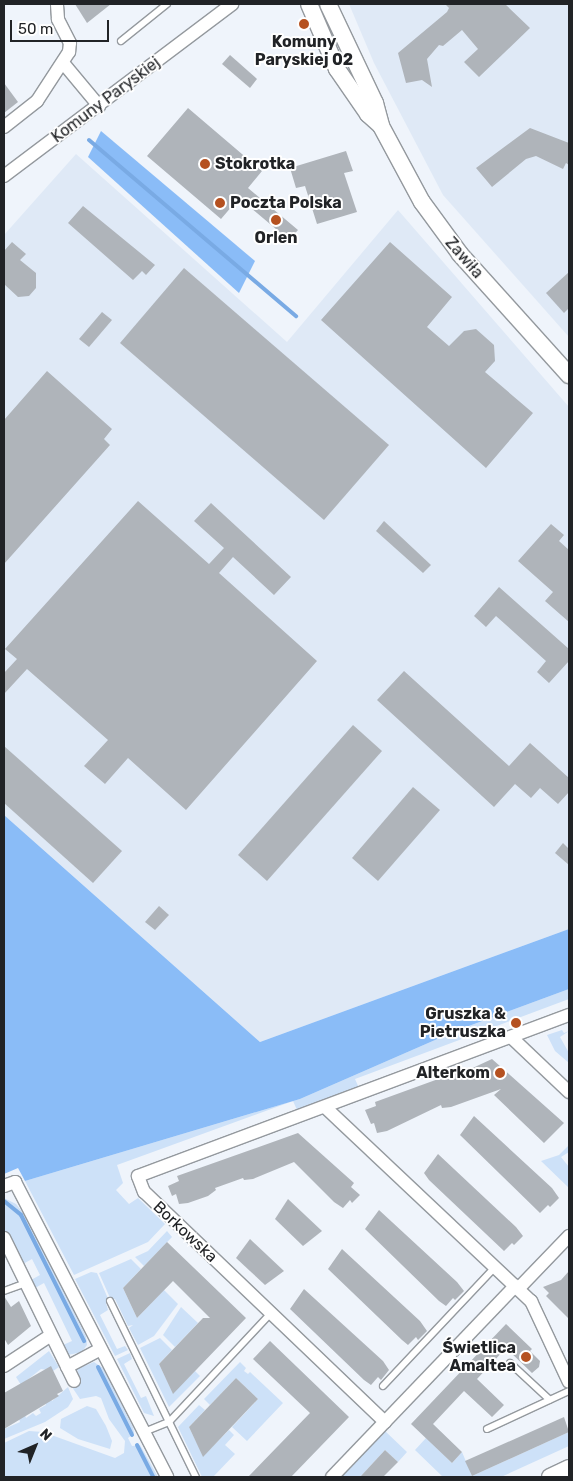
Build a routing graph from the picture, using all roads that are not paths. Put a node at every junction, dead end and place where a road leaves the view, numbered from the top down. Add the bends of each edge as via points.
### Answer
1 (57, 4) edge
2 (167, 4) edge
3 (232, 4) edge
4 (309, 4) edge
5 (328, 4) edge
6 (121, 42) dead end
7 (64, 64) junction
8 (99, 106) junction
9 (381, 126) junction
10 (4, 127) edge
11 (4, 176) edge
12 (569, 375) edge
13 (569, 1015) edge
14 (511, 1037) junction
15 (569, 1092) edge
16 (326, 1108) junction
17 (4, 1186) edge
18 (569, 1236) edge
19 (4, 1238) edge
20 (495, 1267) junction
21 (26, 1283) junction
22 (517, 1288) junction
23 (4, 1291) edge
24 (110, 1301) dead end
25 (271, 1313) junction
26 (51, 1335) junction
27 (101, 1349) junction
28 (510, 1363) dead end
29 (4, 1366) edge
30 (67, 1367) junction
31 (74, 1381) dead end
32 (569, 1382) edge
33 (383, 1386) dead end
34 (569, 1391) edge
35 (550, 1400) junction
36 (169, 1422) junction
37 (385, 1422) junction
38 (487, 1429) dead end
39 (144, 1432) junction
40 (167, 1477) edge
41 (196, 1477) edge
42 (332, 1477) edge

1 - 7 street via 58,19 70,43
2 - 6 lane
3 - 8 street, Komuny Paryskiej
4 - 9 street, Zawiła via 337,69 368,114
5 - 9 street, Zawiła via 375,103
7 - 8 street, Komuny Paryskiej
7 - 10 street via 37,101
8 - 11 street, Komuny Paryskiej
9 - 12 street, Zawiła via 438,227
13 - 14 street, Borkowska
14 - 15 street
14 - 16 street, Borkowska
16 - 20 street
16 - 25 street, Borkowska via 138,1176 144,1192
17 - 27 street via 15,1182
18 - 22 street
19 - 21 street
20 - 22 street
20 - 33 lane
21 - 23 lane
21 - 26 street
22 - 32 street via 531,1301
22 - 37 street
24 - 36 lane
25 - 36 lane
25 - 37 street, Borkowska
26 - 29 street
26 - 30 street
27 - 30 street
27 - 39 street
28 - 35 lane
30 - 31 street
34 - 35 lane
35 - 38 lane
36 - 39 lane
36 - 41 lane
37 - 42 street
39 - 40 street

